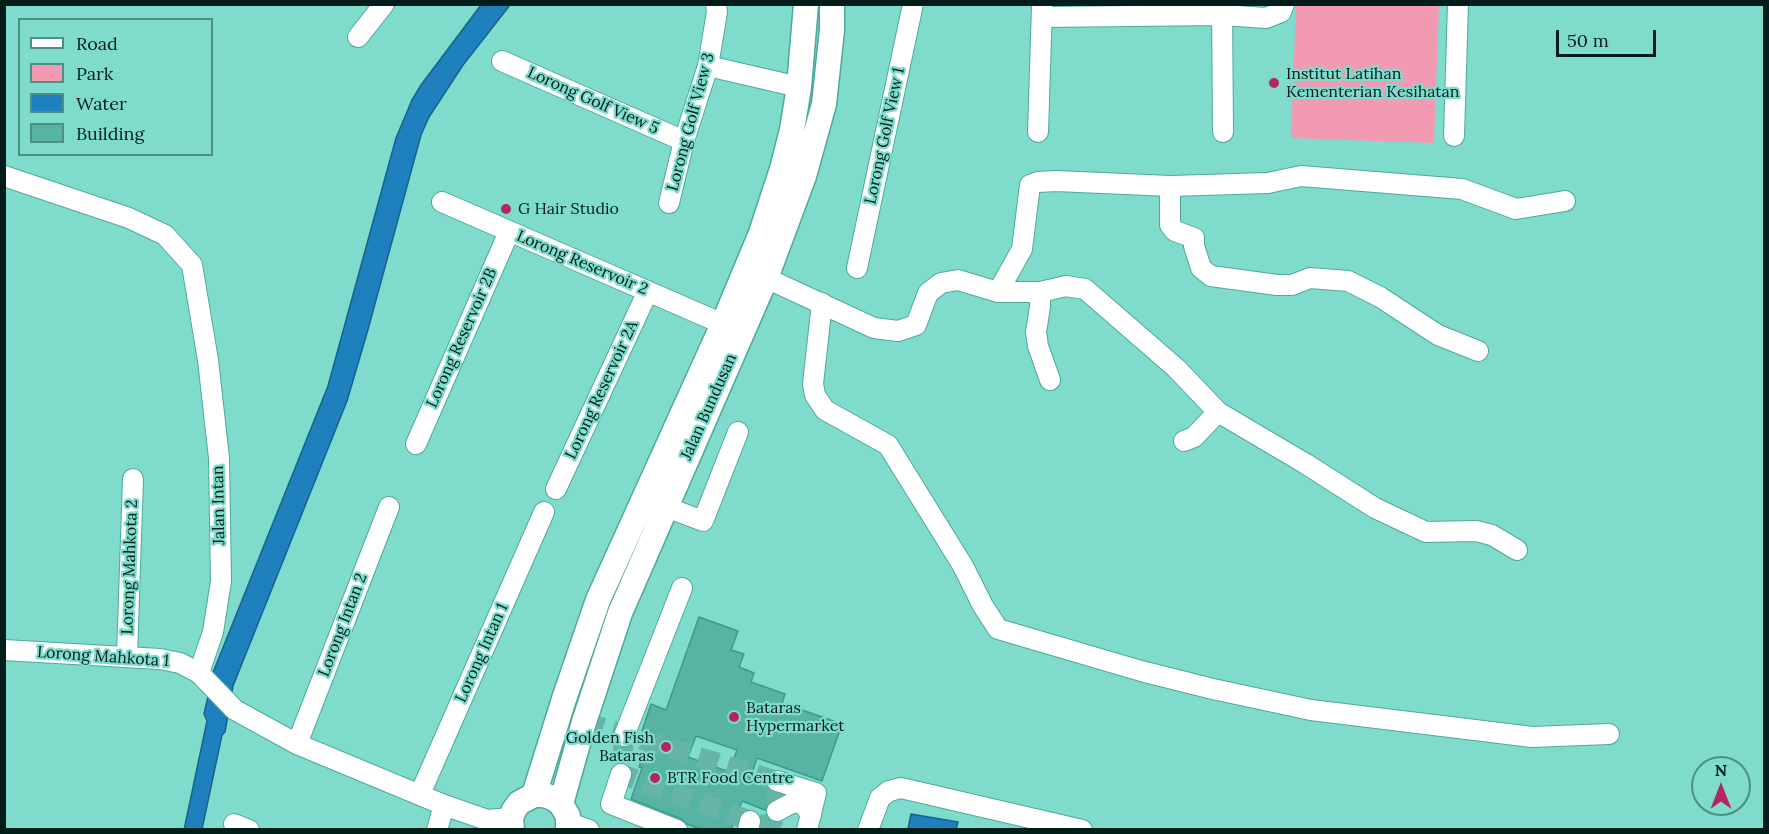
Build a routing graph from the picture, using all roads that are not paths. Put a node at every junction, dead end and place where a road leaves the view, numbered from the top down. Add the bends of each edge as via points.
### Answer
1 (384, 4) edge
2 (716, 4) edge
3 (806, 4) edge
4 (832, 4) edge
5 (912, 4) edge
6 (1284, 4) edge
7 (1458, 4) edge
8 (1222, 10) edge
9 (1042, 11) edge
10 (1253, 11) edge
11 (358, 37) dead end
12 (502, 61) dead end
13 (708, 66) junction
14 (799, 87) junction
15 (1038, 132) dead end
16 (1223, 132) dead end
17 (1454, 136) dead end
18 (684, 141) junction
19 (4, 176) edge
20 (1170, 186) junction
21 (1565, 201) dead end
22 (442, 202) dead end
23 (669, 203) dead end
24 (508, 232) junction
25 (857, 268) dead end
26 (766, 278) junction
27 (648, 291) junction
28 (998, 292) junction
29 (1040, 292) junction
30 (822, 303) junction
31 (723, 324) junction
32 (1478, 351) dead end
33 (1050, 380) dead end
34 (1218, 412) junction
35 (738, 432) dead end
36 (1184, 441) dead end
37 (416, 444) dead end
38 (133, 479) dead end
39 (556, 489) dead end
40 (389, 507) dead end
41 (666, 507) junction
42 (544, 512) dead end
43 (1517, 550) dead end
44 (682, 588) dead end
45 (4, 650) edge
46 (127, 656) junction
47 (203, 678) junction
48 (1609, 734) dead end
49 (624, 736) tunnel mouth
50 (297, 744) junction
51 (621, 774) dead end
52 (777, 781) dead end
53 (420, 794) junction
54 (534, 795) junction
55 (444, 805) junction
56 (777, 811) dead end
57 (572, 821) edge
58 (809, 822) edge
59 (512, 824) edge
60 (1051, 826) edge
61 (437, 830) edge
62 (677, 830) edge
63 (868, 830) edge
64 (1082, 830) edge

1 - 11 street
2 - 13 street, Lorong Golf View 3
3 - 14 main road, Jalan Bundusan
4 - 26 main road, Jalan Bundusan via 824,104 804,176
5 - 25 street, Lorong Golf View 1
6 - 10 street via 1281,12 1266,18
7 - 17 street
8 - 9 street
8 - 10 street
8 - 16 street
9 - 15 street
12 - 18 street, Lorong Golf View 5
13 - 14 street
13 - 18 street, Lorong Golf View 3
14 - 31 main road, Jalan Bundusan via 779,179
18 - 23 street, Lorong Golf View 3
19 - 47 street, Jalan Intan via 129,218 165,236 192,265 219,458 221,581
20 - 21 street via 1268,183 1300,176 1462,189 1516,209
20 - 28 street via 1056,181 1030,185 1022,249
20 - 32 street via 1170,225 1194,238 1201,268 1211,276 1278,285 1310,278 1348,281 1438,335
22 - 24 street, Lorong Reservoir 2
24 - 27 street, Lorong Reservoir 2
24 - 37 street, Lorong Reservoir 2B
26 - 30 street
26 - 41 main road, Jalan Bundusan
27 - 31 street, Lorong Reservoir 2
27 - 39 street, Lorong Reservoir 2A
28 - 29 street
28 - 30 street via 958,280 941,282 928,293 916,325 898,331 874,328
29 - 33 street via 1036,332
29 - 34 street via 1066,286 1085,289 1176,368
30 - 48 street via 815,395 825,410 888,445 998,629 1141,671 1311,710 1532,738
31 - 54 main road, Jalan Bundusan via 598,600
34 - 36 street via 1194,437
34 - 43 street via 1375,508 1426,532 1476,531 1492,535
35 - 41 street via 703,521
38 - 46 street, Lorong Mahkota 2
40 - 50 street, Lorong Intan 2
41 - 57 main road, Jalan Bundusan via 620,613 584,722
42 - 53 street, Lorong Intan 1
44 - 49 street
45 - 46 street, Lorong Mahkota 1
46 - 47 street, Lorong Mahkota 1 via 180,663
47 - 50 street via 235,710
50 - 53 street
51 - 62 street via 611,804
52 - 58 street via 816,793
53 - 55 street
54 - 57 main road via 553,798
54 - 59 main road via 519,803
55 - 59 street
55 - 61 street
56 - 58 street via 798,802 805,806
60 - 63 street via 902,788 880,798
60 - 64 street

